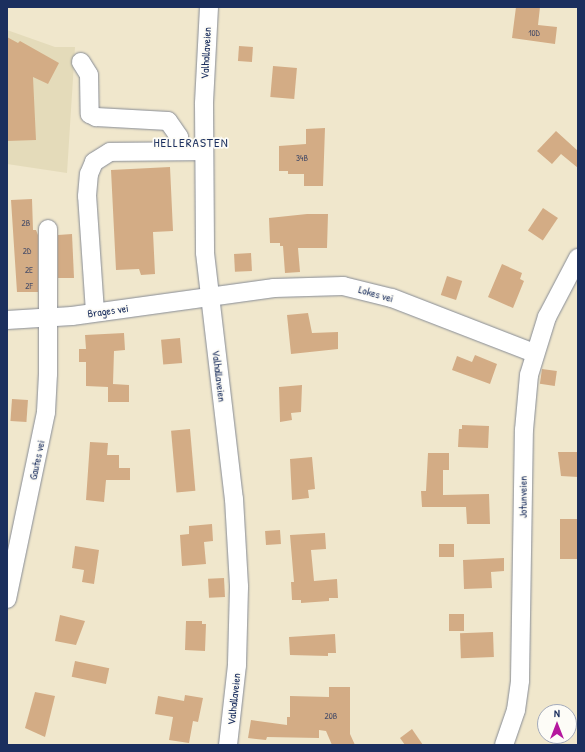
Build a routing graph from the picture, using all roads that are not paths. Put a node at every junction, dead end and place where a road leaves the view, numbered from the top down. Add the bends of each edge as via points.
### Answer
1 (209, 7) edge
2 (81, 62) dead end
3 (180, 150) junction
4 (204, 151) junction
5 (48, 229) dead end
6 (578, 258) edge
7 (209, 296) junction
8 (95, 312) junction
9 (48, 319) junction
10 (7, 320) edge
11 (534, 353) junction
12 (7, 599) edge
13 (228, 745) edge
14 (504, 745) edge

1 - 4 street, Valhallaveien
2 - 3 street via 88,75 90,114 96,117 168,121 179,137
3 - 4 street
3 - 8 street via 110,152 98,157 91,167 87,214
4 - 7 street, Valhallaveien
5 - 9 street, Gautes vei
6 - 11 street, Jotunveien via 554,300
7 - 8 street, Brages vei
7 - 11 street, Lokes vei via 295,286 343,286 392,298
7 - 13 street, Valhallaveien via 238,550 238,652
8 - 9 street, Brages vei
9 - 10 street, Brages vei
9 - 12 street, Gautes vei via 48,374 44,426
11 - 14 street, Jotunveien via 526,392 524,430 520,680 516,710

